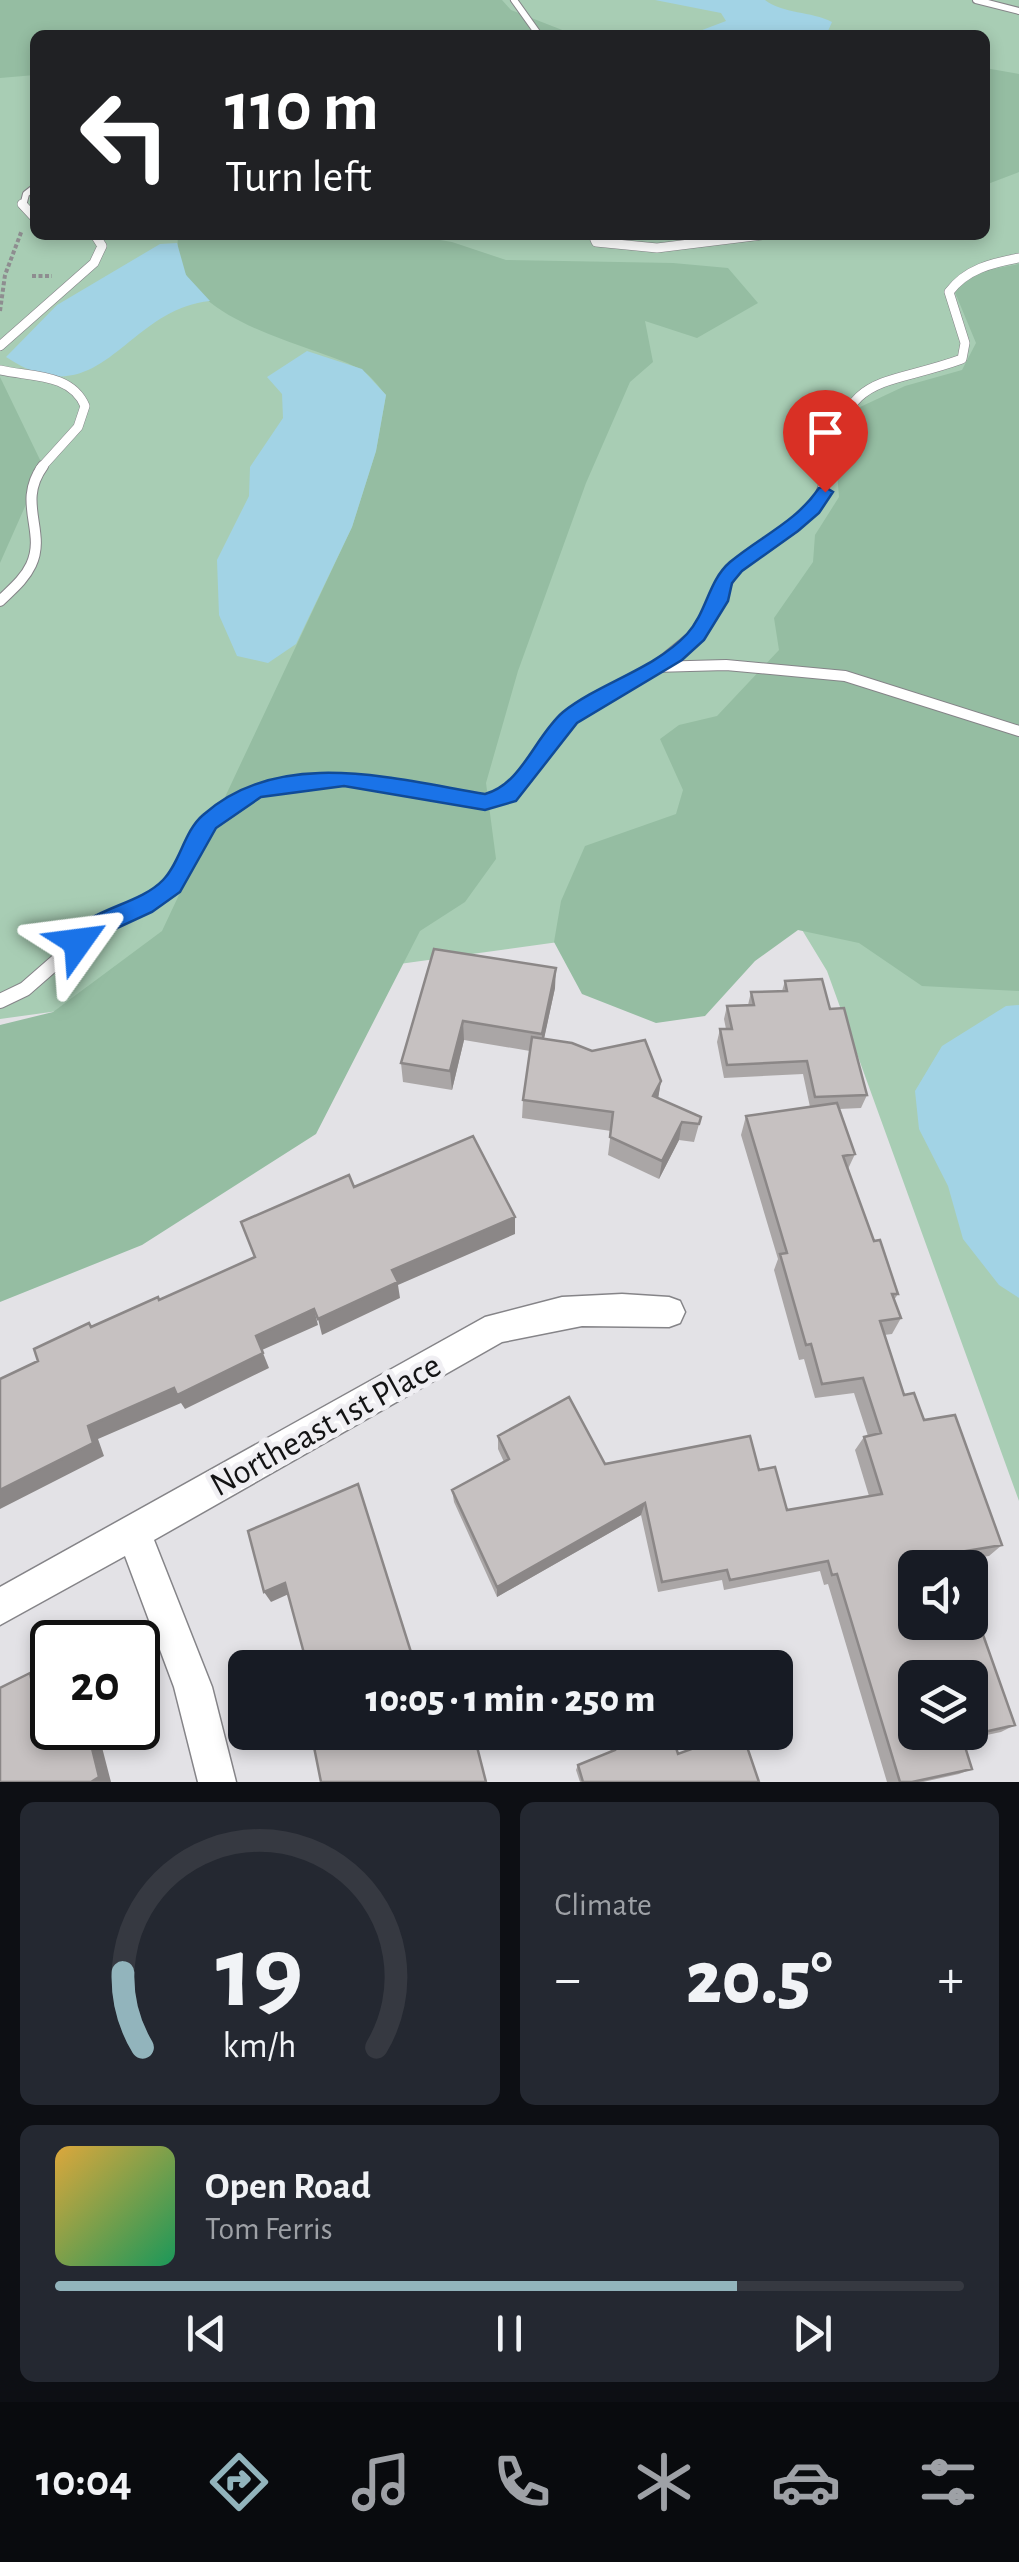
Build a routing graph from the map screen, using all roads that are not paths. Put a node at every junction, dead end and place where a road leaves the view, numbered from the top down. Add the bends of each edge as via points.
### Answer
1 (514, 0) edge
2 (976, 0) edge
3 (1019, 11) edge
4 (535, 30) edge
5 (30, 191) edge
6 (30, 214) edge
7 (98, 240) edge
8 (595, 240) edge
9 (717, 240) edge
10 (1019, 258) edge
11 (0, 346) edge
12 (0, 370) edge
13 (0, 601) edge
14 (654, 667) junction
15 (1019, 732) edge
16 (0, 1001) edge
17 (669, 1312) dead end
18 (134, 1532) junction
19 (0, 1607) edge
20 (216, 1782) edge

1 - 4 lane
2 - 3 lane
5 - 6 lane via 22,205
7 - 11 lane via 94,263
8 - 9 lane via 662,246
10 - 14 lane via 978,268 955,282 949,292 966,343 962,359 860,394 840,420 825,492 813,509 736,567 697,636
12 - 13 lane via 65,384 84,404 83,420 36,472 30,489 35,562
14 - 15 lane via 726,665 845,676
14 - 16 lane via 570,718 508,796 485,802 344,778 256,790 208,822 172,886 96,928 25,989
17 - 18 street, Northeast 1st Place via 596,1307 496,1328
18 - 19 street, Northeast 1st Place
18 - 20 street via 193,1687

